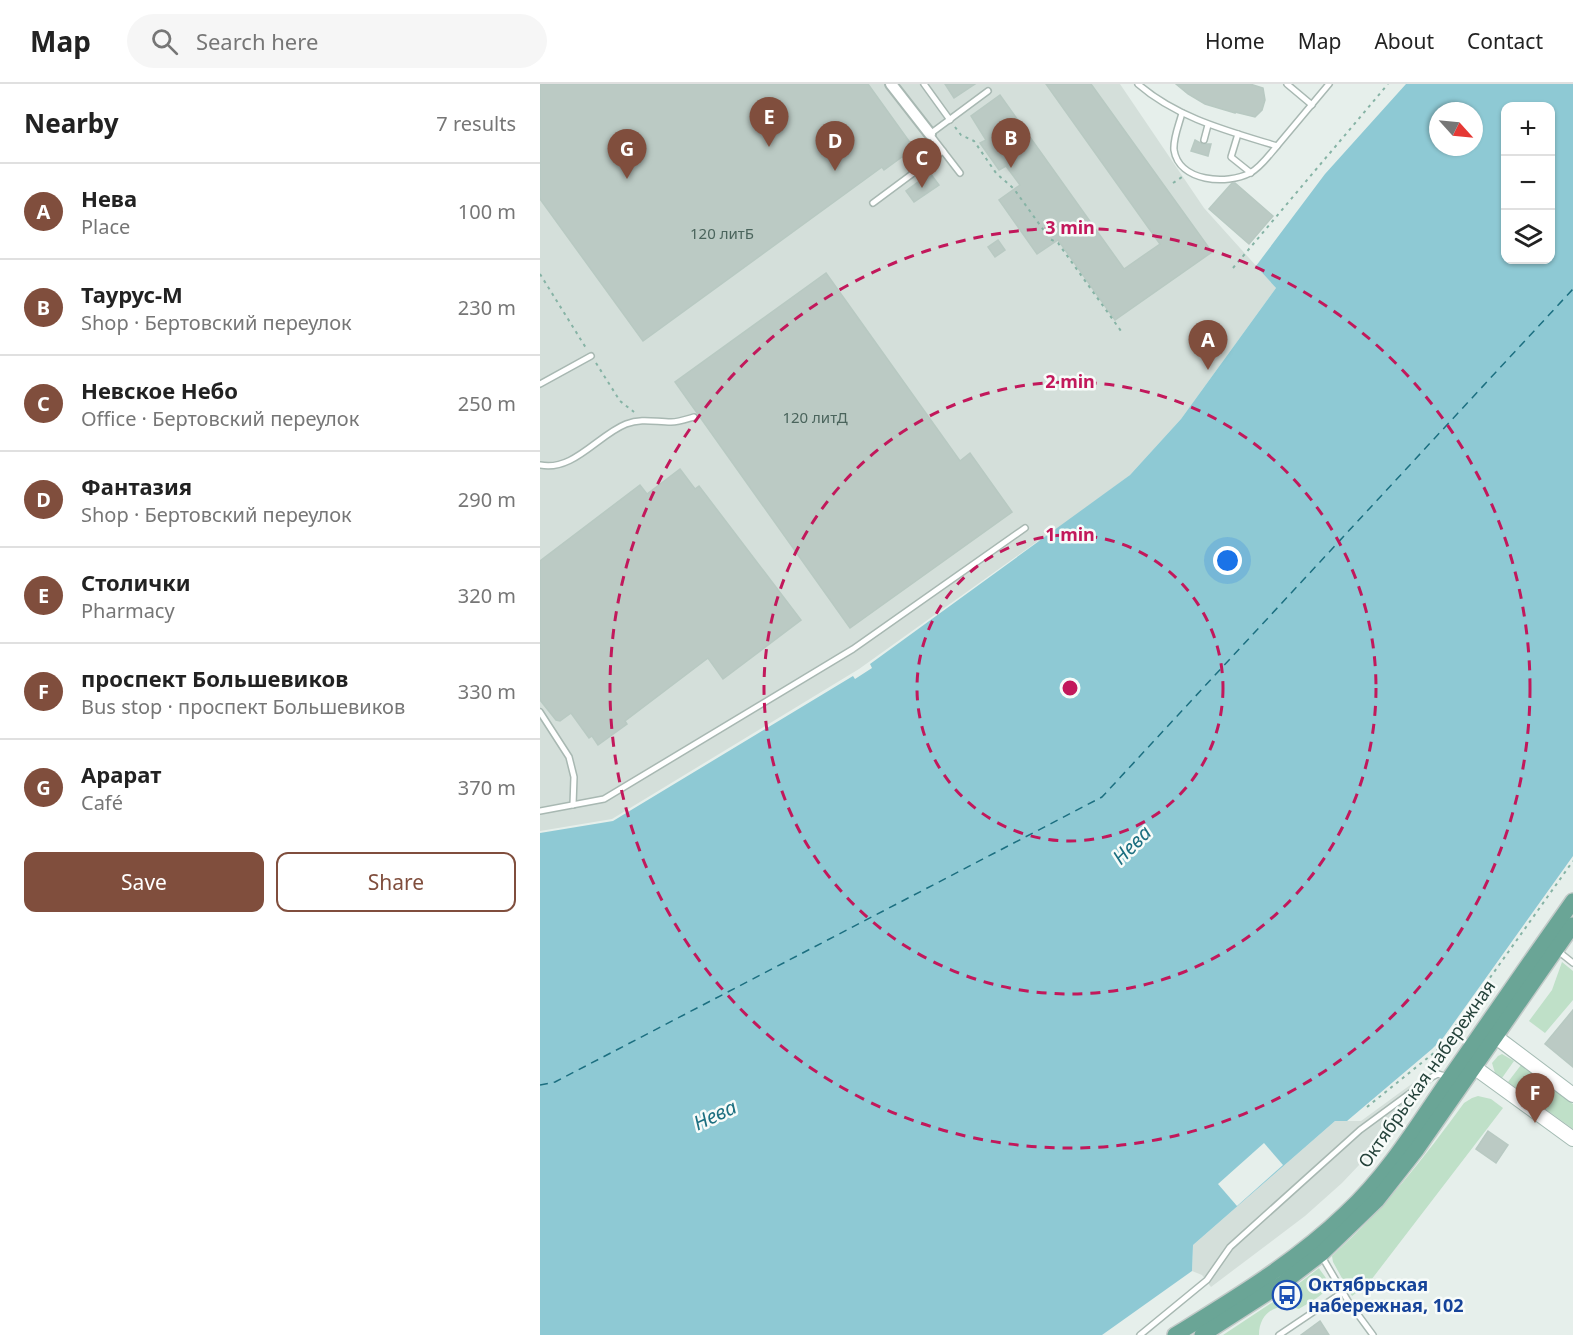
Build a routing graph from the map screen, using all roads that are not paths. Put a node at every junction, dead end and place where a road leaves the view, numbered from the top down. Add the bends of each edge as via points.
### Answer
1 (891, 84) edge
2 (924, 84) edge
3 (1138, 84) edge
4 (1287, 84) edge
5 (1329, 84) edge
6 (988, 91) dead end
7 (1312, 105) junction
8 (1182, 113) junction
9 (950, 120) junction
10 (1208, 124) junction
11 (930, 134) junction
12 (1238, 134) junction
13 (1204, 140) dead end
14 (1277, 146) junction
15 (943, 151) junction
16 (1251, 172) junction
17 (960, 173) dead end
18 (873, 203) dead end
19 (591, 356) dead end
20 (540, 384) edge
21 (694, 417) dead end
22 (540, 465) edge
23 (1025, 528) dead end
24 (540, 712) edge
25 (573, 805) junction
26 (540, 811) edge
27 (1573, 901) edge
28 (1573, 925) edge
29 (1556, 949) junction
30 (1573, 963) edge
31 (1489, 1032) junction
32 (1468, 1063) junction
33 (1450, 1078) junction
34 (1573, 1095) edge
35 (1573, 1140) edge
36 (1321, 1254) junction
37 (1343, 1292) junction
38 (1140, 1335) edge
39 (1175, 1335) edge
40 (1202, 1335) edge
41 (1279, 1335) edge
42 (1373, 1335) edge

1 - 11 street
2 - 9 lane
3 - 8 lane
4 - 7 lane
5 - 7 lane
6 - 9 lane
7 - 14 lane
8 - 10 lane
8 - 16 lane via 1174,150 1189,172 1212,180
9 - 11 lane
10 - 12 lane
10 - 13 lane
11 - 15 lane
12 - 14 lane
12 - 16 lane via 1231,158
14 - 16 lane
15 - 17 lane
15 - 18 lane
19 - 20 lane
21 - 22 lane via 625,425 570,460 549,467
23 - 25 lane via 853,649 604,799
24 - 25 lane via 569,757 574,777
25 - 26 lane
27 - 31 main road, Октябрьская набережная
28 - 29 main road, Октябрьская набережная
29 - 30 lane
29 - 31 main road, Октябрьская набережная
31 - 32 main road, Октябрьская набережная
31 - 34 main road
32 - 33 main road, Октябрьская набережная
32 - 35 main road
32 - 36 main road, Октябрьская набережная via 1411,1157 1377,1200
33 - 38 lane via 1443,1074 1432,1077 1360,1130 1230,1247 1207,1280
33 - 39 main road, Октябрьская набережная via 1388,1167 1346,1213 1256,1285
36 - 37 lane
36 - 40 main road, Октябрьская набережная
37 - 41 lane
37 - 42 lane

